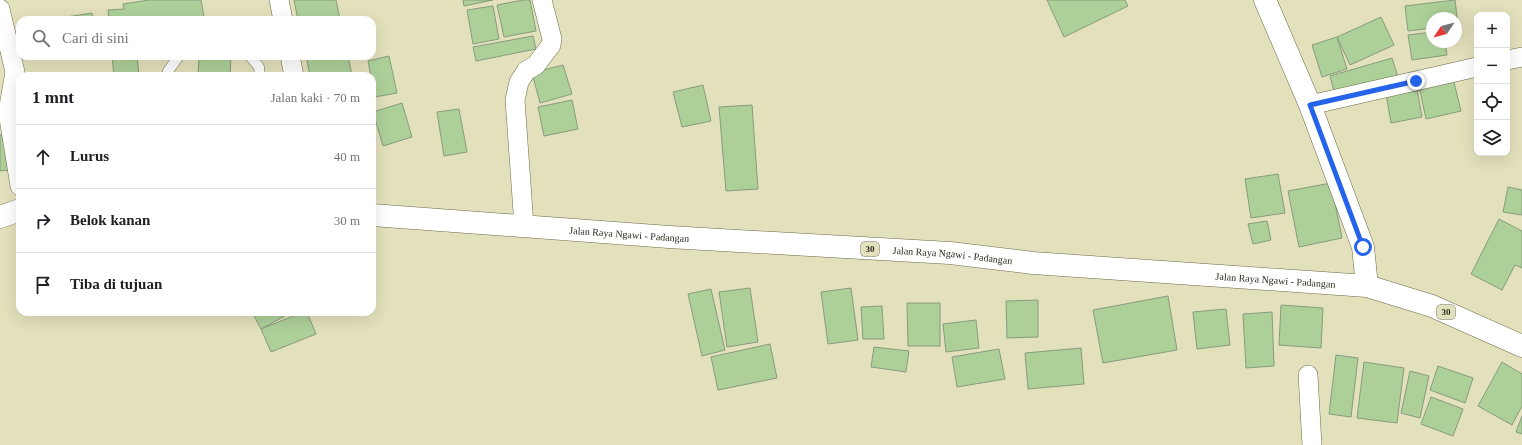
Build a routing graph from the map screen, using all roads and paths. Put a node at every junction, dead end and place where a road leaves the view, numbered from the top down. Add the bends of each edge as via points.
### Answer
1 (279, 0) edge
2 (542, 0) edge
3 (1265, 0) edge
4 (0, 9) edge
5 (282, 16) edge
6 (1522, 57) edge
7 (1510, 59) edge
8 (176, 60) edge
9 (253, 60) edge
10 (291, 60) edge
11 (1474, 68) edge
12 (168, 72) edge
13 (259, 72) edge
14 (293, 72) edge
15 (1310, 105) junction
16 (16, 161) edge
17 (16, 211) edge
18 (376, 215) edge
19 (0, 217) edge
20 (524, 226) junction
21 (1367, 286) junction
22 (1522, 346) edge
23 (1308, 375) dead end
24 (1312, 445) edge

1 - 5 street
2 - 20 street via 552,46 536,65 526,70 519,82 515,100
3 - 15 main road
4 - 16 street via 15,72 8,112
6 - 7 street
8 - 12 lane
9 - 13 lane
10 - 14 street
11 - 15 street
15 - 21 main road via 1363,247
17 - 19 main road
18 - 20 main road, Jalan Raya Ngawi - Padangan / 30
20 - 21 main road, Jalan Raya Ngawi - Padangan / 30 via 950,253 1033,263
21 - 22 main road, Jalan Raya Ngawi - Padangan / 30 via 1432,306
23 - 24 street

